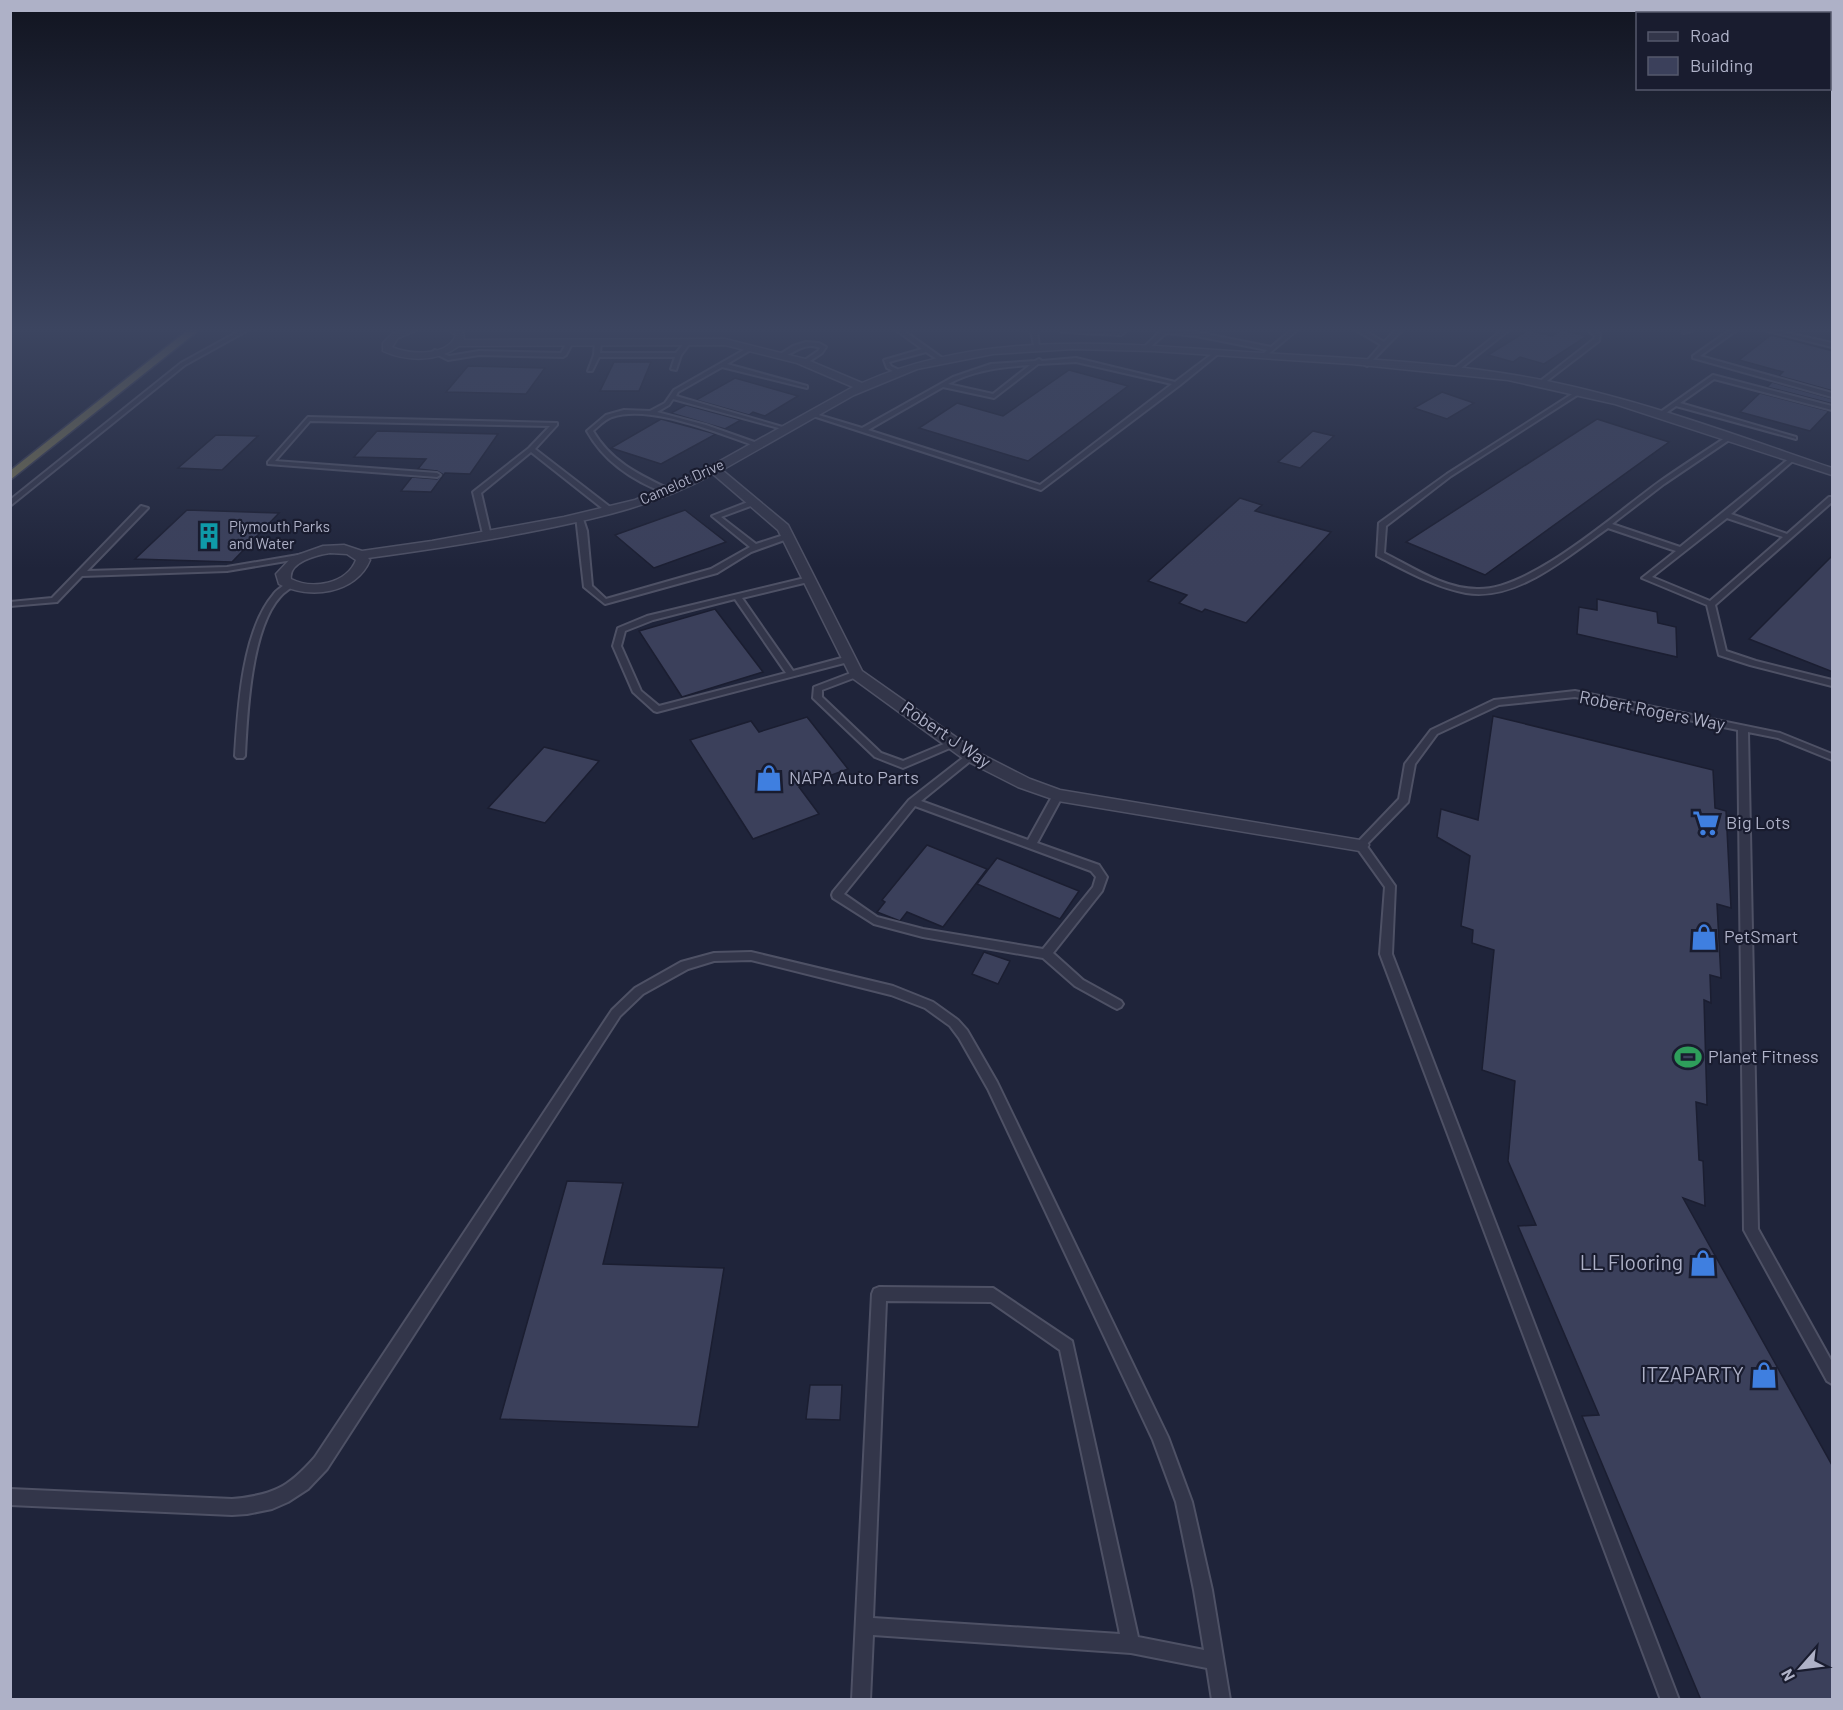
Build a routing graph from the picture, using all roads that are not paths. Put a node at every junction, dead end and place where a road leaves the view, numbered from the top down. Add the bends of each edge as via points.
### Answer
1 (94, 410) edge
2 (126, 410) edge
3 (657, 410) edge
4 (717, 410) edge
5 (818, 410) edge
6 (899, 410) edge
7 (1144, 410) edge
8 (1552, 410) edge
9 (1646, 410) edge
10 (1667, 410) edge
11 (1695, 410) edge
12 (649, 414) junction
13 (810, 414) junction
14 (1661, 414) junction
15 (784, 429) junction
16 (862, 431) junction
17 (1730, 437) junction
18 (1794, 438) dead end
19 (758, 445) junction
20 (531, 449) junction
21 (1792, 458) junction
22 (715, 470) junction
23 (1833, 471) edge
24 (437, 475) dead end
25 (10, 477) edge
26 (668, 492) junction
27 (1833, 499) edge
28 (753, 502) junction
29 (10, 504) edge
30 (144, 508) dead end
31 (610, 510) junction
32 (1726, 515) junction
33 (579, 518) junction
34 (1607, 525) junction
35 (487, 536) junction
36 (787, 536) junction
37 (1789, 537) junction
38 (756, 548) junction
39 (1681, 550) junction
40 (360, 555) junction
41 (304, 556) junction
42 (80, 574) junction
43 (809, 579) junction
44 (290, 585) junction
45 (737, 596) junction
46 (10, 604) edge
47 (1711, 604) junction
48 (849, 659) junction
49 (791, 674) junction
50 (856, 674) junction
51 (1833, 683) edge
52 (1743, 729) junction
53 (954, 743) junction
54 (240, 756) dead end
55 (972, 756) junction
56 (1833, 757) edge
57 (1058, 795) junction
58 (913, 802) junction
59 (1359, 845) junction
60 (1031, 846) junction
61 (1046, 954) junction
62 (1117, 1004) dead end
63 (1833, 1376) edge
64 (10, 1497) edge
65 (864, 1626) junction
66 (1131, 1644) junction
67 (1215, 1661) junction
68 (861, 1700) edge
69 (1221, 1700) edge
70 (1670, 1700) edge

1 - 25 highway
2 - 29 lane
3 - 12 lane
4 - 15 lane
5 - 13 street, Camelot Drive
6 - 16 lane
7 - 16 lane via 1041,488
8 - 34 lane via 1449,475 1382,525 1380,554 1436,582 1478,591 1518,584
9 - 14 street, Camelot Drive
10 - 14 lane
11 - 18 lane
12 - 19 lane
12 - 26 lane via 607,416 590,431 597,447 626,470
13 - 15 street, Camelot Drive
13 - 16 lane
14 - 17 street, Camelot Drive
15 - 19 street, Camelot Drive
17 - 21 street, Camelot Drive
17 - 34 lane
19 - 22 street, Camelot Drive
20 - 24 lane via 555,424 308,419 270,463
20 - 31 lane
20 - 35 lane via 477,492
21 - 23 street, Camelot Drive
21 - 32 lane
22 - 26 street, Camelot Drive
22 - 28 street, Robert J Way
26 - 31 street, Camelot Drive
27 - 37 lane
28 - 36 street, Robert J Way
28 - 38 lane via 716,516
30 - 42 lane
31 - 33 street, Camelot Drive
32 - 37 lane
32 - 39 lane
33 - 35 street, Camelot Drive
33 - 38 lane via 588,586 605,602 714,571
34 - 39 lane
35 - 40 street, Camelot Drive
36 - 38 lane
36 - 43 street, Robert J Way
37 - 47 lane
39 - 47 lane via 1646,578
40 - 41 street, Camelot Drive via 336,549
40 - 44 street via 363,566 349,579 311,589
41 - 42 lane via 227,569
41 - 44 street via 293,561 283,574
42 - 46 lane via 54,600
43 - 45 lane
43 - 48 street, Robert J Way
44 - 54 lane via 276,596 255,643 242,705
45 - 49 lane
45 - 49 lane via 650,618 621,630 617,646 637,692 657,709
47 - 51 lane via 1722,653
48 - 49 lane
48 - 50 street, Robert J Way
50 - 53 street, Robert J Way
50 - 53 lane via 817,689 818,699 878,755 903,765
52 - 56 lane, Robert Rogers Way via 1780,736
52 - 59 lane, Robert Rogers Way via 1575,694 1497,702 1434,732 1410,764 1404,800
52 - 63 lane via 1751,1230
53 - 55 street, Robert J Way
55 - 57 street, Robert J Way via 1024,783
55 - 58 lane
57 - 59 street, Robert J Way
57 - 60 lane
58 - 60 lane
58 - 61 lane via 837,895 874,920 923,933
59 - 70 lane via 1390,886 1386,954
60 - 61 lane via 1095,868 1102,877 1098,888
61 - 62 lane via 1079,983
64 - 67 lane via 232,1507 266,1502 299,1487 328,1453 616,1013 639,991 685,965 714,957 751,956 915,999 954,1023 971,1046 1160,1437 1184,1502
65 - 66 lane
65 - 66 lane via 879,1294 993,1295 1067,1346
65 - 68 lane
66 - 67 lane
67 - 69 lane

